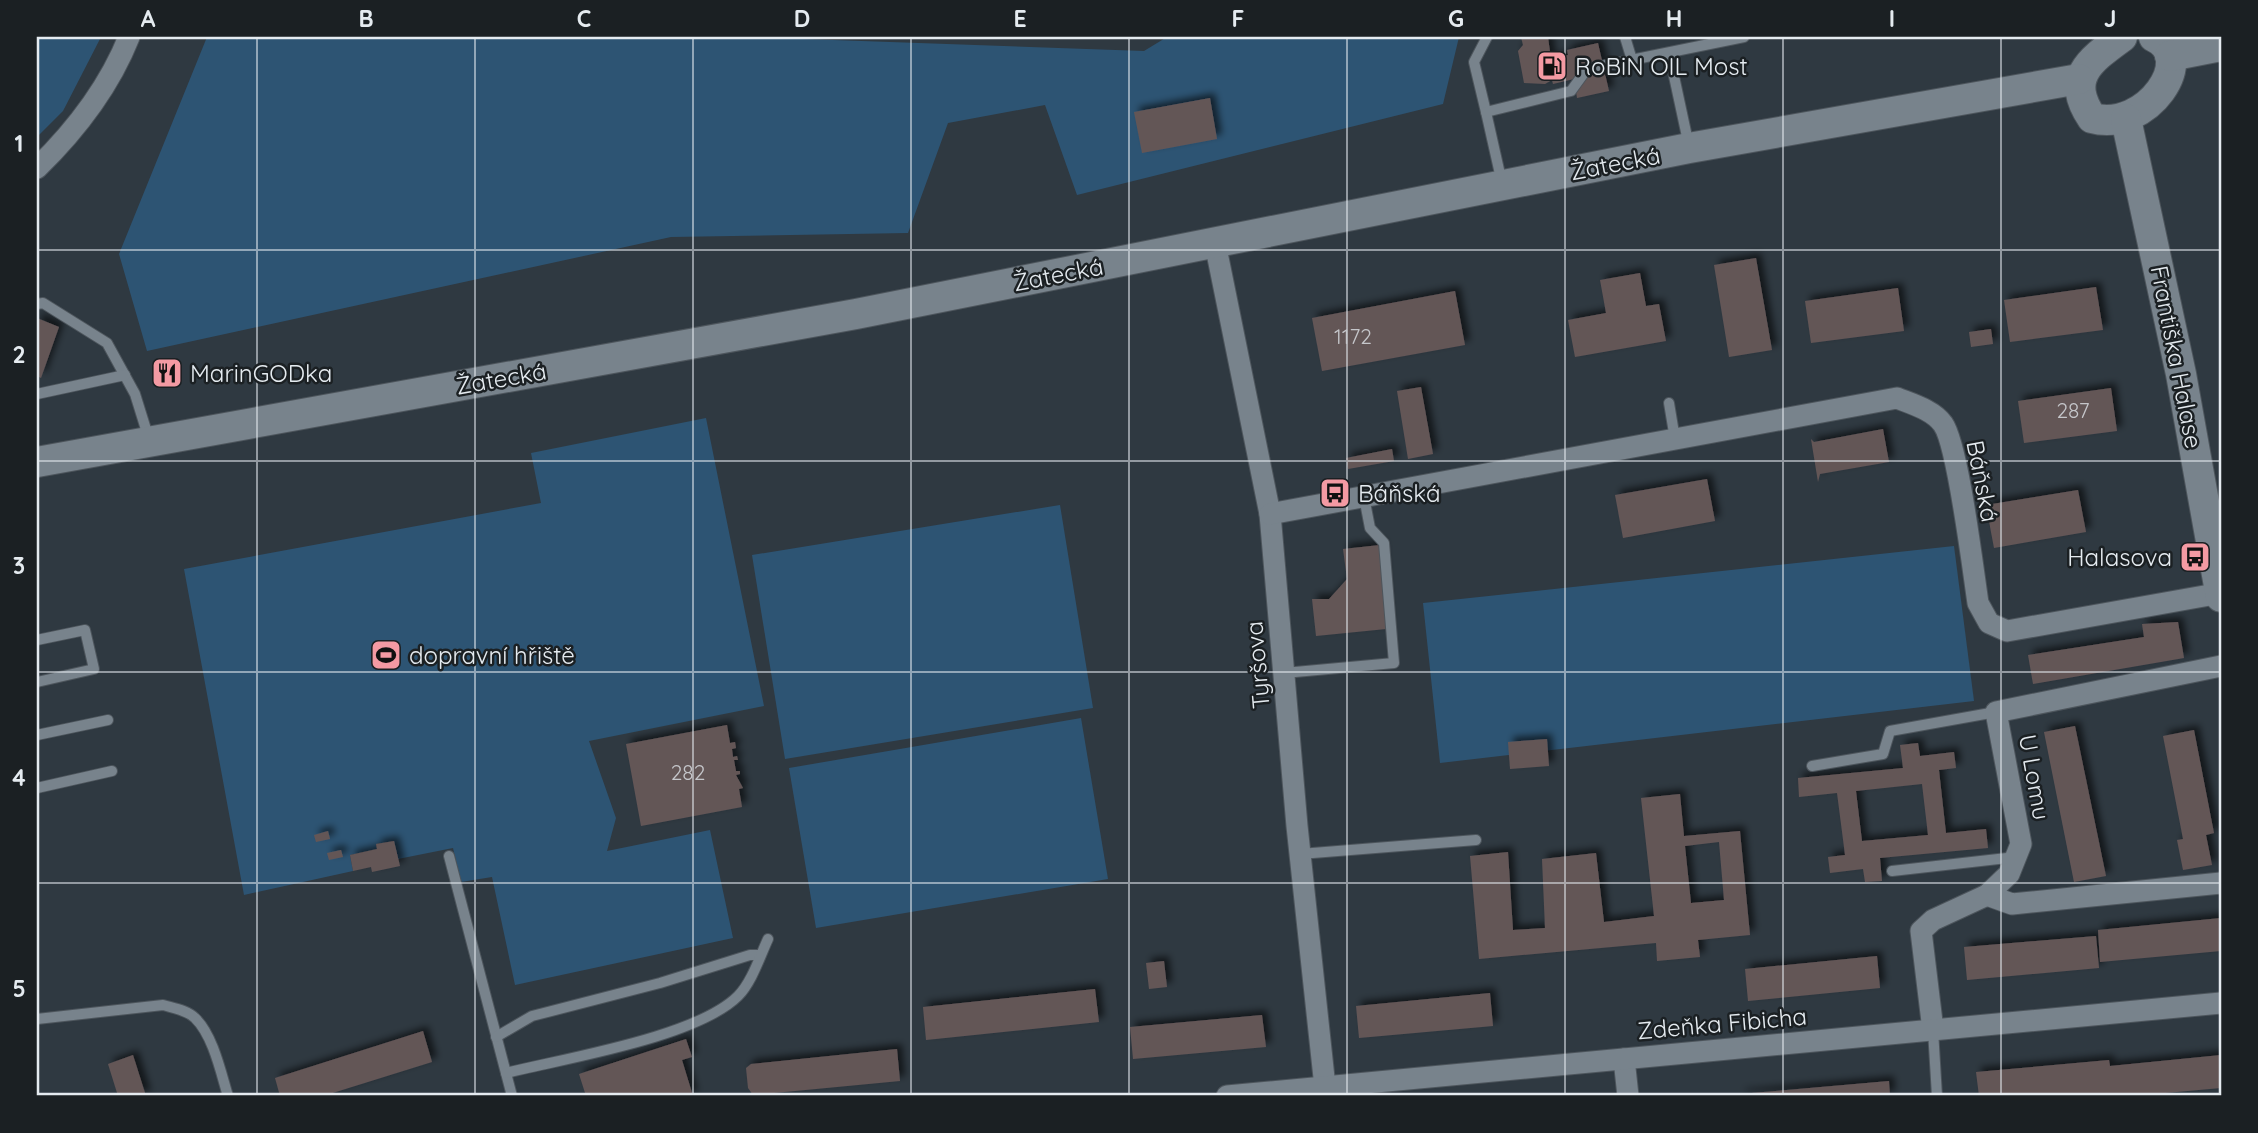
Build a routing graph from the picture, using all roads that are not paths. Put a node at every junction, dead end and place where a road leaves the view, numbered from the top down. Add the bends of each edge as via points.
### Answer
1 (129, 37) edge
2 (1487, 37) edge
3 (1625, 37) edge
4 (1744, 37) edge
5 (2122, 37) edge
6 (2162, 46) edge
7 (2221, 46) edge
8 (1669, 53) junction
9 (1632, 60) junction
10 (2079, 79) junction
11 (1486, 112) junction
12 (2126, 118) junction
13 (1689, 148) junction
14 (37, 168) edge
15 (1502, 185) junction
16 (1215, 243) junction
17 (37, 304) edge
18 (125, 375) junction
19 (37, 394) edge
20 (1669, 403) dead end
21 (1675, 439) junction
22 (150, 441) junction
23 (37, 462) edge
24 (1364, 497) junction
25 (1270, 514) junction
26 (2221, 595) edge
27 (37, 640) edge
28 (2221, 666) edge
29 (1284, 673) junction
30 (37, 682) edge
31 (1996, 712) junction
32 (108, 720) dead end
33 (37, 734) edge
34 (1812, 766) dead end
35 (112, 771) dead end
36 (37, 788) edge
37 (1476, 840) dead end
38 (1300, 854) junction
39 (449, 856) dead end
40 (2015, 857) junction
41 (1892, 871) dead end
42 (2221, 883) edge
43 (1987, 895) junction
44 (768, 939) dead end
45 (760, 955) junction
46 (2221, 1003) edge
47 (37, 1019) edge
48 (1933, 1030) junction
49 (496, 1037) junction
50 (1624, 1059) junction
51 (506, 1073) junction
52 (1325, 1087) junction
53 (228, 1096) edge
54 (512, 1096) edge
55 (1227, 1096) edge
56 (1628, 1096) edge
57 (1937, 1096) edge

1 - 14 street via 73,132
2 - 11 lane via 1474,62
3 - 9 lane
4 - 8 lane
5 - 10 street
6 - 7 street
6 - 12 street via 2171,75 2158,94
8 - 9 lane
8 - 13 lane
9 - 11 lane via 1587,69 1571,91
10 - 12 street via 2080,100 2092,118 2106,122
10 - 13 street, Žatecká
11 - 15 lane
12 - 26 street, Františka Halase via 2181,374
13 - 15 street, Žatecká
15 - 16 street, Žatecká
16 - 22 street, Žatecká via 856,314
16 - 25 street, Tyršova
17 - 18 lane via 43,303 107,343
18 - 19 lane
18 - 22 lane
20 - 21 lane
21 - 24 street, Báňská
21 - 26 street, Báňská via 1897,398 1922,407 1943,424 1953,452 1978,603 1989,623 2007,631
22 - 23 street, Žatecká
24 - 25 street, Báňská
24 - 29 lane via 1370,528 1384,542 1394,663
25 - 29 street, Tyršova
27 - 30 lane via 85,630 94,669
28 - 31 street, U Lomu
29 - 38 street, Tyršova
31 - 34 lane via 1890,730 1883,754
31 - 40 street, U Lomu via 2021,844
32 - 33 lane
35 - 36 lane
37 - 38 lane
38 - 52 street, Tyršova
39 - 49 lane
40 - 41 lane
40 - 43 street, U Lomu via 2009,874
42 - 43 street via 2012,904
43 - 48 street, U Lomu via 1933,920 1922,931
44 - 45 lane
45 - 49 lane via 532,1016
45 - 51 lane via 741,994 692,1026
46 - 48 street, Zdeňka Fibicha
47 - 53 lane via 163,1006 181,1010 194,1017 205,1032
48 - 50 street, Zdeňka Fibicha
48 - 57 lane
49 - 51 lane
50 - 52 street, Zdeňka Fibicha
50 - 56 street
51 - 54 lane
52 - 55 street, Zdeňka Fibicha

